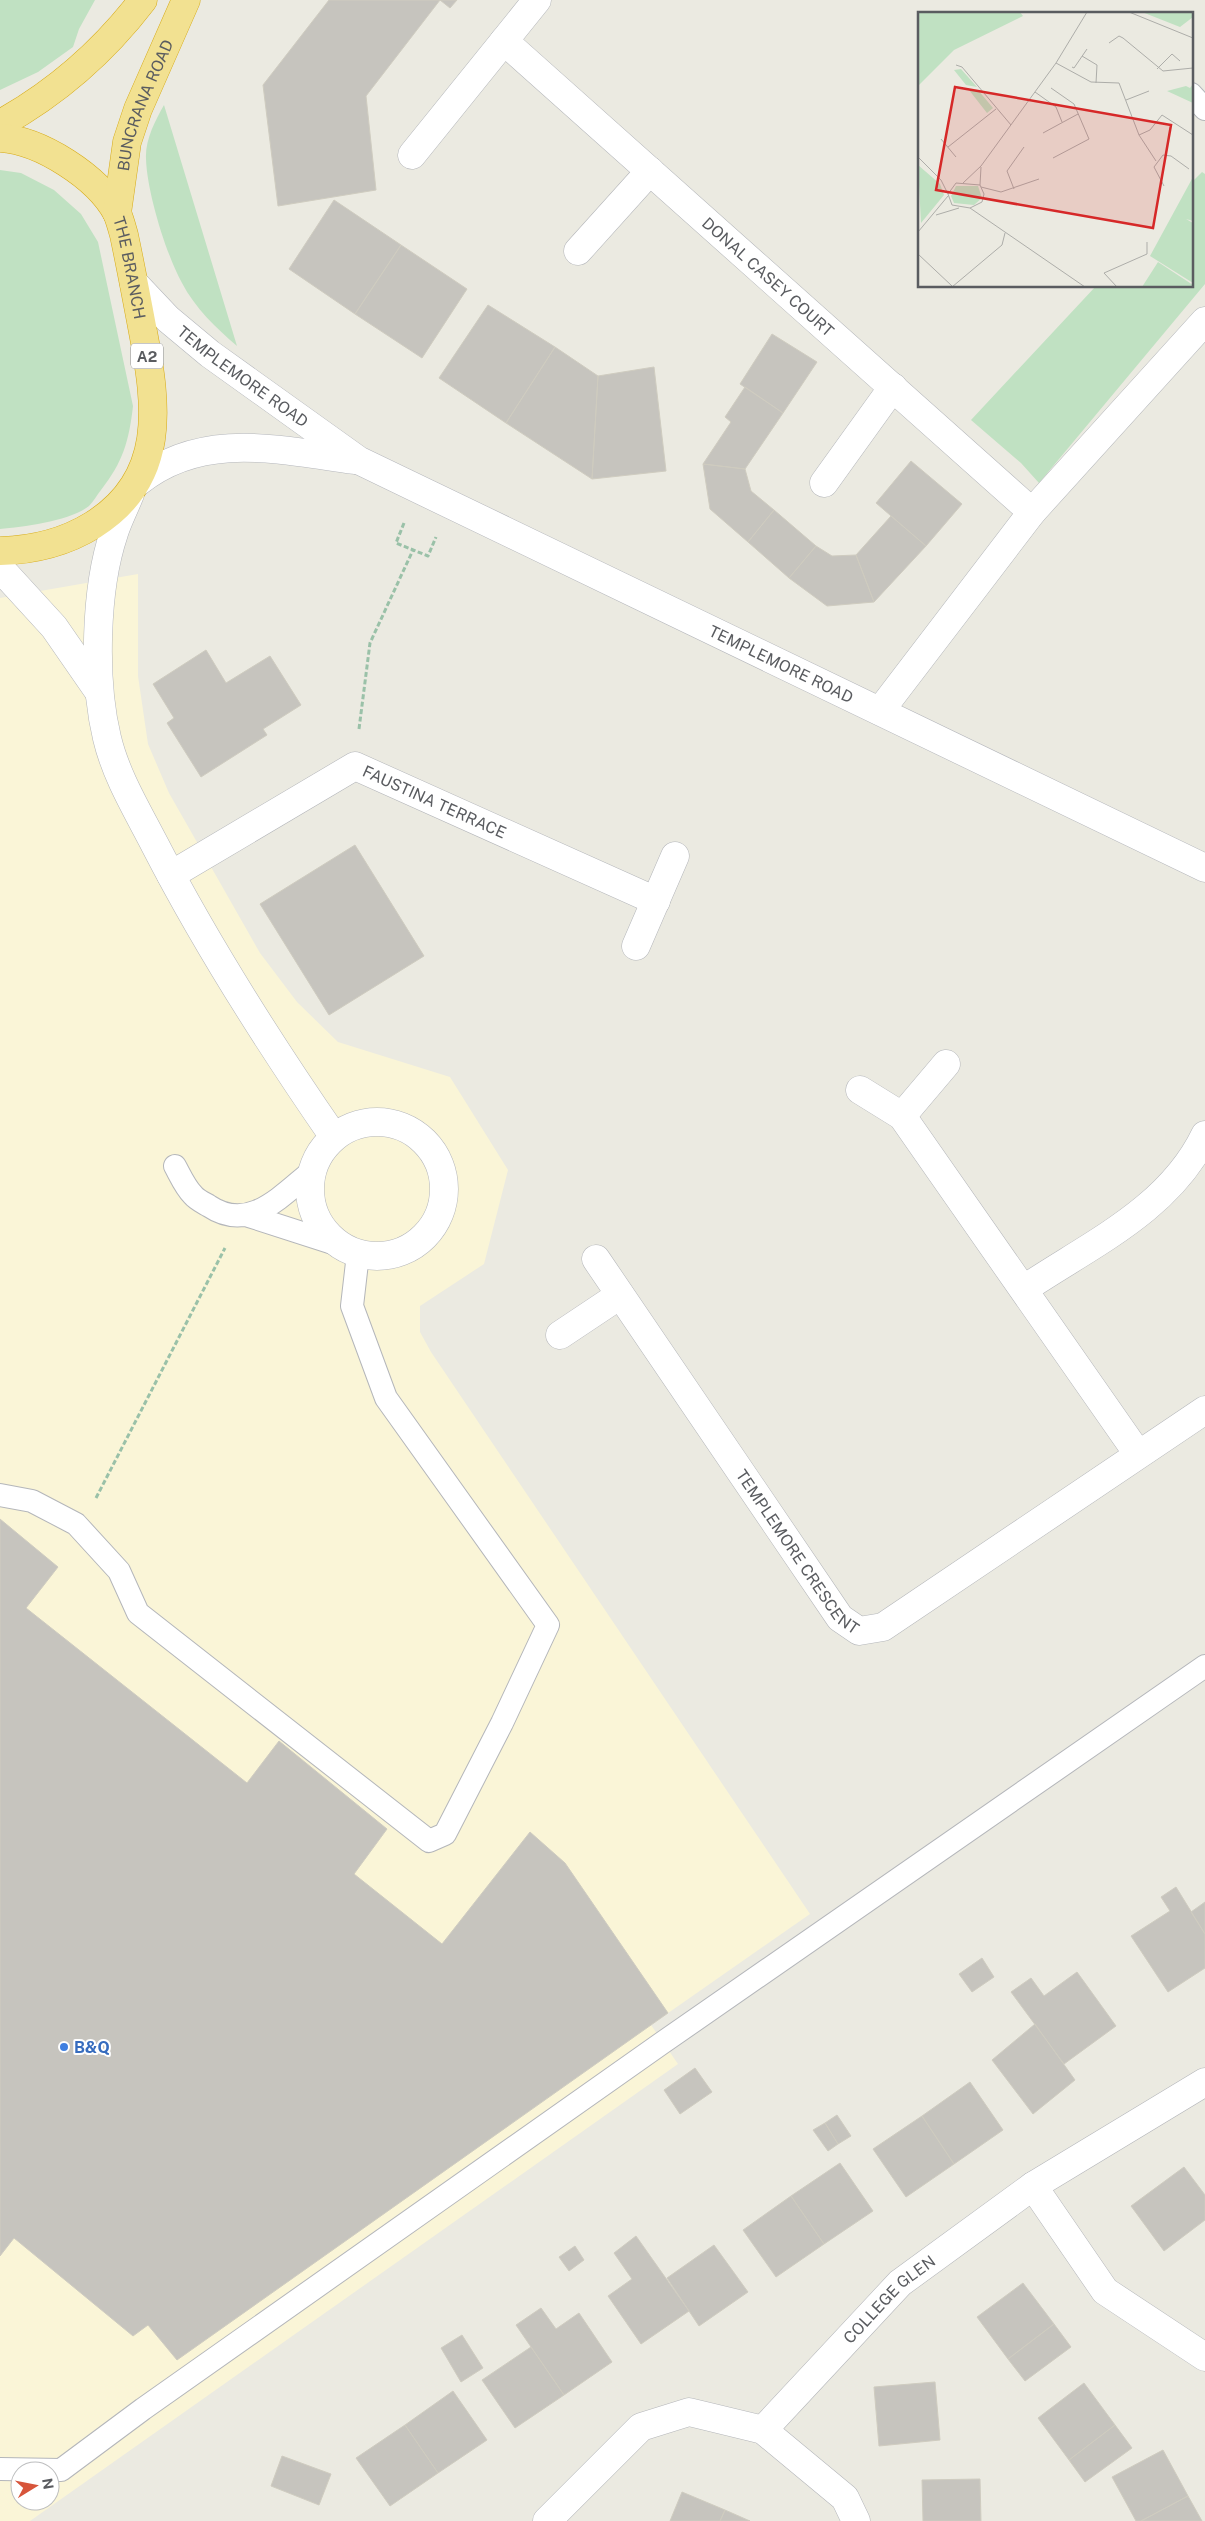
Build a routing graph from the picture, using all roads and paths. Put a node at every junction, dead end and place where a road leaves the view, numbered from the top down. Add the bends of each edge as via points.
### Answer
1 (143, 0) edge
2 (186, 0) edge
3 (537, 0) edge
4 (504, 41) junction
5 (1192, 95) edge
6 (1205, 109) edge
7 (0, 124) edge
8 (0, 138) edge
9 (412, 155) dead end
10 (650, 171) junction
11 (117, 213) junction
12 (578, 251) dead end
13 (134, 283) junction
14 (1205, 321) edge
15 (893, 387) junction
16 (358, 460) junction
17 (824, 482) dead end
18 (134, 488) junction
19 (1032, 512) junction
20 (413, 550) dead end
21 (0, 551) edge
22 (0, 568) edge
23 (98, 692) junction
24 (880, 711) junction
25 (355, 766) junction
26 (674, 856) dead end
27 (1205, 868) edge
28 (171, 875) junction
29 (656, 901) junction
30 (636, 946) dead end
31 (946, 1064) dead end
32 (860, 1090) dead end
33 (902, 1116) junction
34 (1205, 1135) edge
35 (334, 1137) junction
36 (175, 1166) dead end
37 (312, 1172) junction
38 (244, 1216) junction
39 (348, 1250) junction
40 (596, 1259) dead end
41 (1024, 1289) junction
42 (620, 1295) junction
43 (560, 1334) dead end
44 (1205, 1410) edge
45 (1138, 1454) junction
46 (0, 1495) edge
47 (76, 1524) junction
48 (1205, 1666) edge
49 (1205, 2082) edge
50 (1033, 2186) junction
51 (1205, 2357) edge
52 (763, 2430) junction
53 (0, 2468) edge
54 (547, 2521) edge
55 (856, 2521) edge

1 - 7 highway via 104,45 62,84
2 - 11 highway, BUNCRANA ROAD / A2 via 138,109 127,142
3 - 4 street
4 - 9 street
4 - 10 street, DONAL CASEY COURT
5 - 6 lane
8 - 11 highway, THE BRANCH / A2 via 37,146 69,164 98,189
10 - 12 street
10 - 15 street, DONAL CASEY COURT
11 - 13 highway, THE BRANCH / A2
13 - 16 street, TEMPLEMORE ROAD via 168,320 210,354
13 - 18 highway, THE BRANCH / A2 via 153,387 150,453
14 - 19 street
15 - 17 street
15 - 19 street, DONAL CASEY COURT
16 - 18 street, TEMPLEMORE ROAD via 279,450 222,448 198,451 171,460 153,469
16 - 24 street, TEMPLEMORE ROAD
18 - 21 highway, THE BRANCH / A2 via 104,518 78,534 49,546
18 - 23 street via 114,532 106,560
19 - 24 street
20 - 25 path via 370,643
22 - 23 street via 54,627
23 - 28 street via 121,778
24 - 27 street, TEMPLEMORE ROAD
25 - 28 street, FAUSTINA TERRACE
25 - 29 street, FAUSTINA TERRACE
26 - 29 street
28 - 35 street via 269,1042
29 - 30 street
31 - 33 street
32 - 33 street
33 - 41 street
34 - 41 street via 1173,1184 1150,1207
35 - 37 street via 320,1153
35 - 39 street via 354,1126 376,1122 399,1126 419,1137 434,1155 442,1176 443,1199 436,1221 422,1239 403,1251 380,1257
36 - 38 lane via 193,1196 217,1212
37 - 38 lane via 274,1202
37 - 39 street via 310,1192 314,1212 323,1230
38 - 39 lane
38 - 47 path via 101,1491
39 - 47 lane via 352,1306 386,1398 548,1626 446,1834 429,1841 138,1613 119,1571
40 - 42 street, TEMPLEMORE CRESCENT
41 - 45 street
42 - 43 street
42 - 45 street, TEMPLEMORE CRESCENT via 840,1618 859,1631 883,1627
44 - 45 street, TEMPLEMORE CRESCENT
46 - 47 lane via 32,1502
48 - 53 lane via 654,2048 61,2470
49 - 50 street, COLLEGE GLEN
50 - 51 street via 1105,2291
50 - 52 street, COLLEGE GLEN via 900,2283
52 - 54 street via 689,2412 642,2427
52 - 55 street via 845,2498

